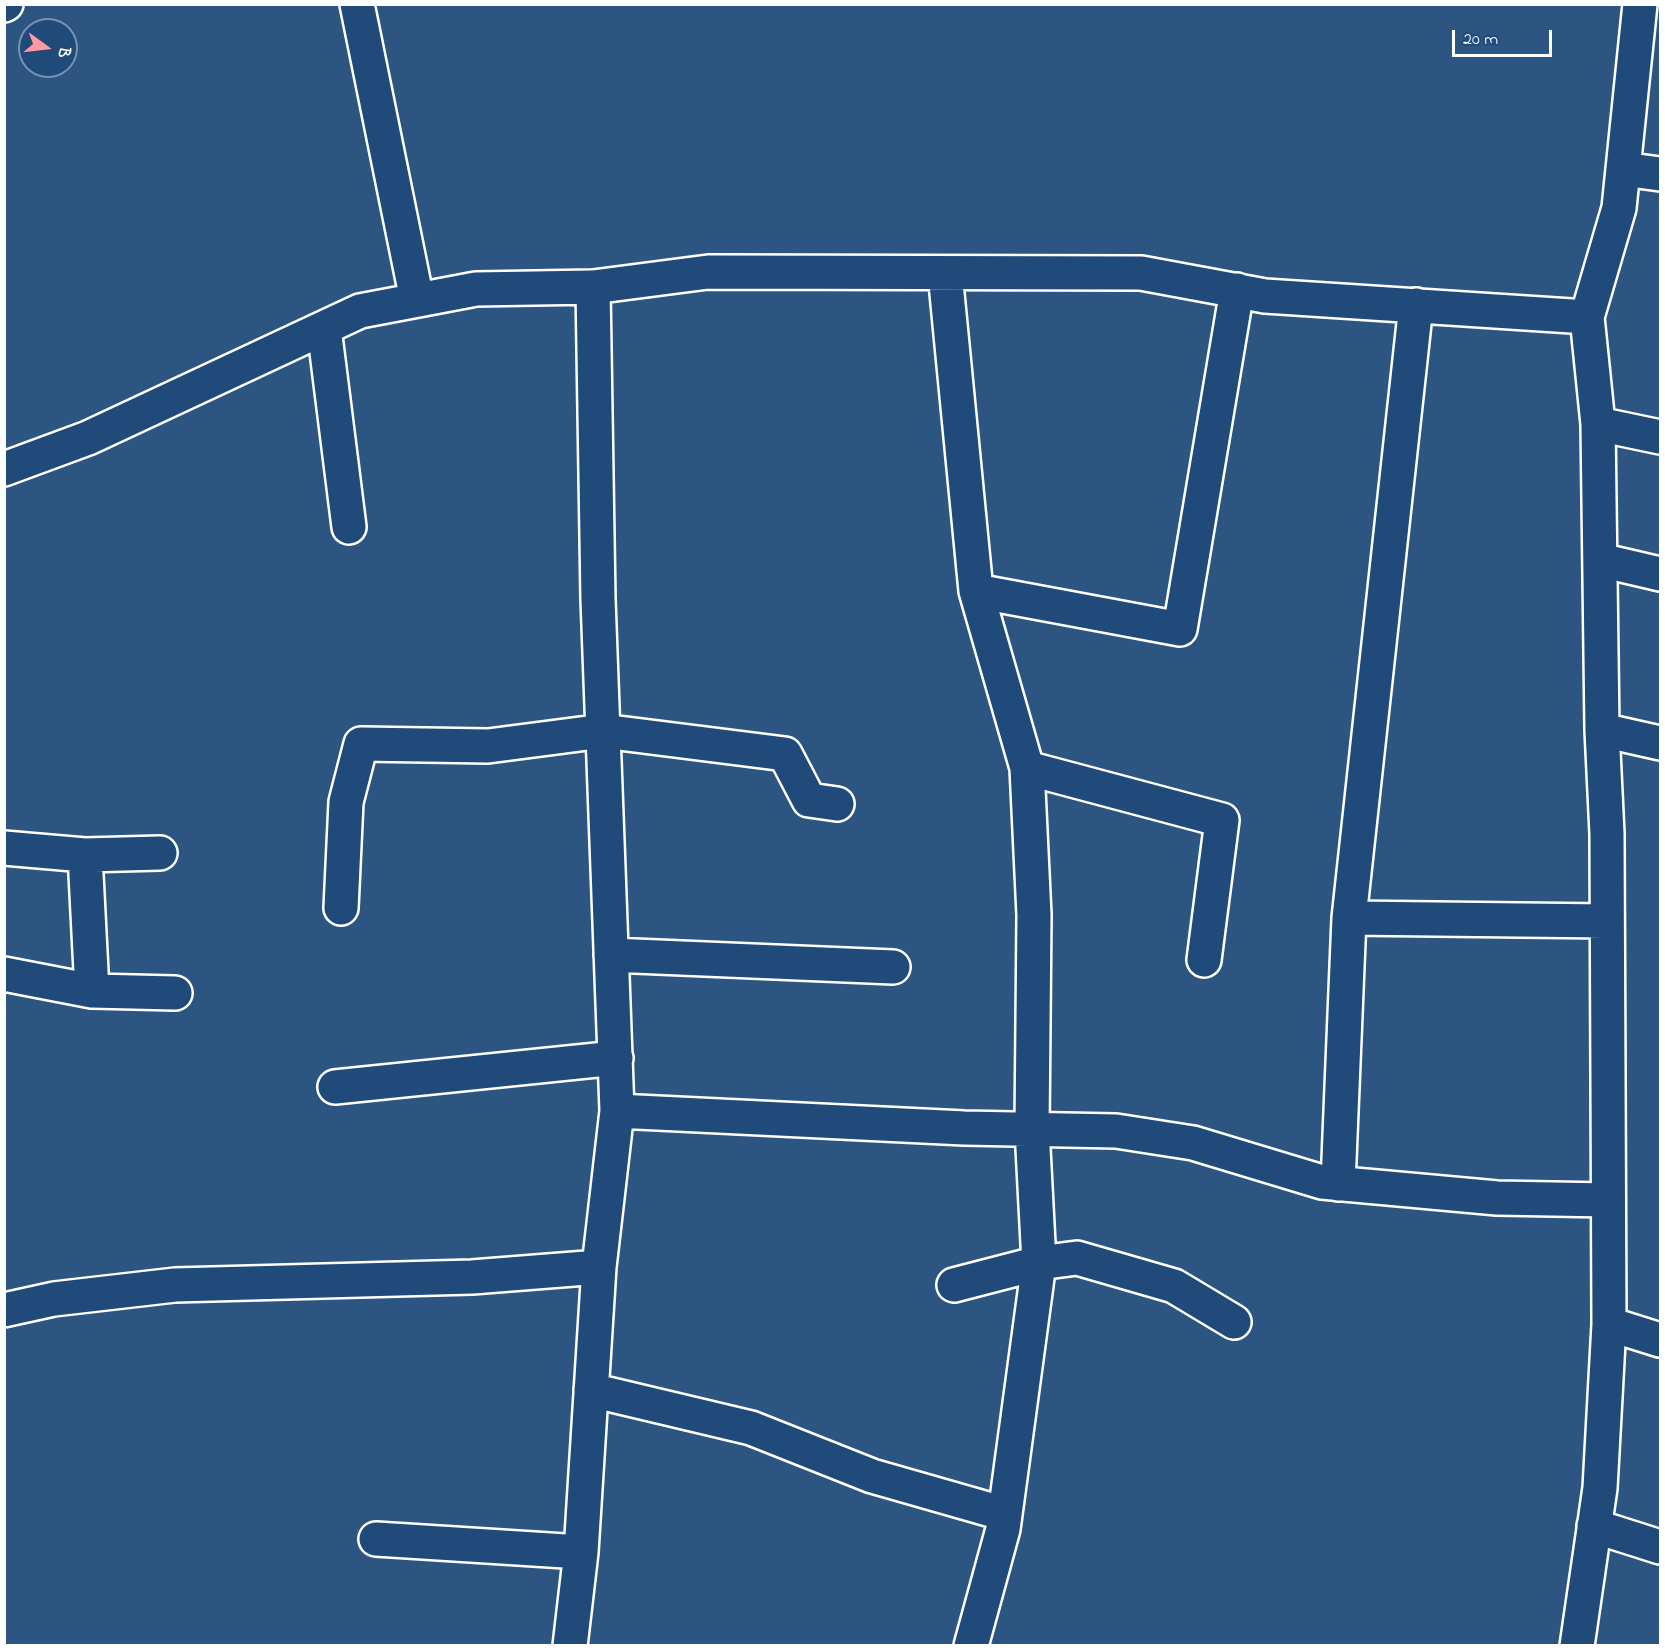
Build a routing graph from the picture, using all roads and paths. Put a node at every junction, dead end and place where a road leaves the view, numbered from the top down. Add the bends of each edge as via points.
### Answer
1 (357, 4) edge
2 (1640, 4) edge
3 (1623, 169) junction
4 (1660, 174) edge
5 (945, 273) junction
6 (593, 288) junction
7 (1237, 290) junction
8 (417, 300) junction
9 (1416, 305) junction
10 (1587, 317) junction
11 (324, 328) junction
12 (1598, 424) junction
13 (1660, 437) edge
14 (4, 469) edge
15 (349, 527) dead end
16 (1599, 560) junction
17 (1660, 574) edge
18 (976, 591) junction
19 (1602, 730) junction
20 (603, 731) junction
21 (1660, 743) edge
22 (1027, 768) junction
23 (837, 804) dead end
24 (4, 848) edge
25 (160, 853) dead end
26 (84, 855) junction
27 (341, 908) dead end
28 (1349, 918) junction
29 (1607, 921) junction
30 (611, 956) junction
31 (1204, 960) dead end
32 (893, 967) dead end
33 (4, 975) edge
34 (92, 991) junction
35 (175, 993) dead end
36 (616, 1059) junction
37 (335, 1087) dead end
38 (616, 1111) junction
39 (1032, 1129) junction
40 (1338, 1184) junction
41 (1608, 1200) junction
42 (1039, 1263) junction
43 (599, 1267) junction
44 (954, 1285) dead end
45 (4, 1310) edge
46 (1234, 1322) dead end
47 (1609, 1324) junction
48 (1660, 1340) edge
49 (591, 1390) junction
50 (1005, 1514) junction
51 (1594, 1526) junction
52 (376, 1539) dead end
53 (1660, 1547) edge
54 (580, 1552) junction
55 (570, 1646) edge
56 (971, 1646) edge
57 (1577, 1646) edge

1 - 8 street
2 - 3 street
3 - 4 street
3 - 10 street via 1618,208
5 - 6 street via 708,272
5 - 7 street via 1141,273
5 - 18 street
6 - 8 street via 476,289
6 - 20 street
7 - 9 street via 1265,296
7 - 18 street via 1180,629
8 - 11 street via 360,311
9 - 10 street
9 - 28 street
10 - 12 street
11 - 14 street via 88,438
11 - 15 street
12 - 13 street
12 - 16 street
16 - 17 street
16 - 19 street
18 - 22 street
19 - 21 street
19 - 29 street
20 - 23 street via 785,754 809,800
20 - 27 street via 488,746 362,744 346,802
20 - 30 street
22 - 31 street via 1222,820
22 - 39 street via 1034,915
24 - 26 street
25 - 26 street
26 - 34 street
28 - 29 street
28 - 40 street
29 - 41 street
30 - 32 street
30 - 36 street
33 - 34 street
34 - 35 street
36 - 37 street
36 - 38 street
38 - 39 street
38 - 43 street
39 - 40 street via 1116,1131 1193,1143
39 - 42 street
40 - 41 street via 1497,1198
41 - 47 street
42 - 44 street
42 - 46 street via 1077,1258 1174,1286
42 - 50 street
43 - 45 street via 472,1277 175,1285 54,1299
43 - 49 street
47 - 48 street
47 - 51 street via 1600,1488
49 - 50 street via 751,1428 872,1476
49 - 54 street
50 - 56 street
51 - 53 street
51 - 57 street
52 - 54 street
54 - 55 street

